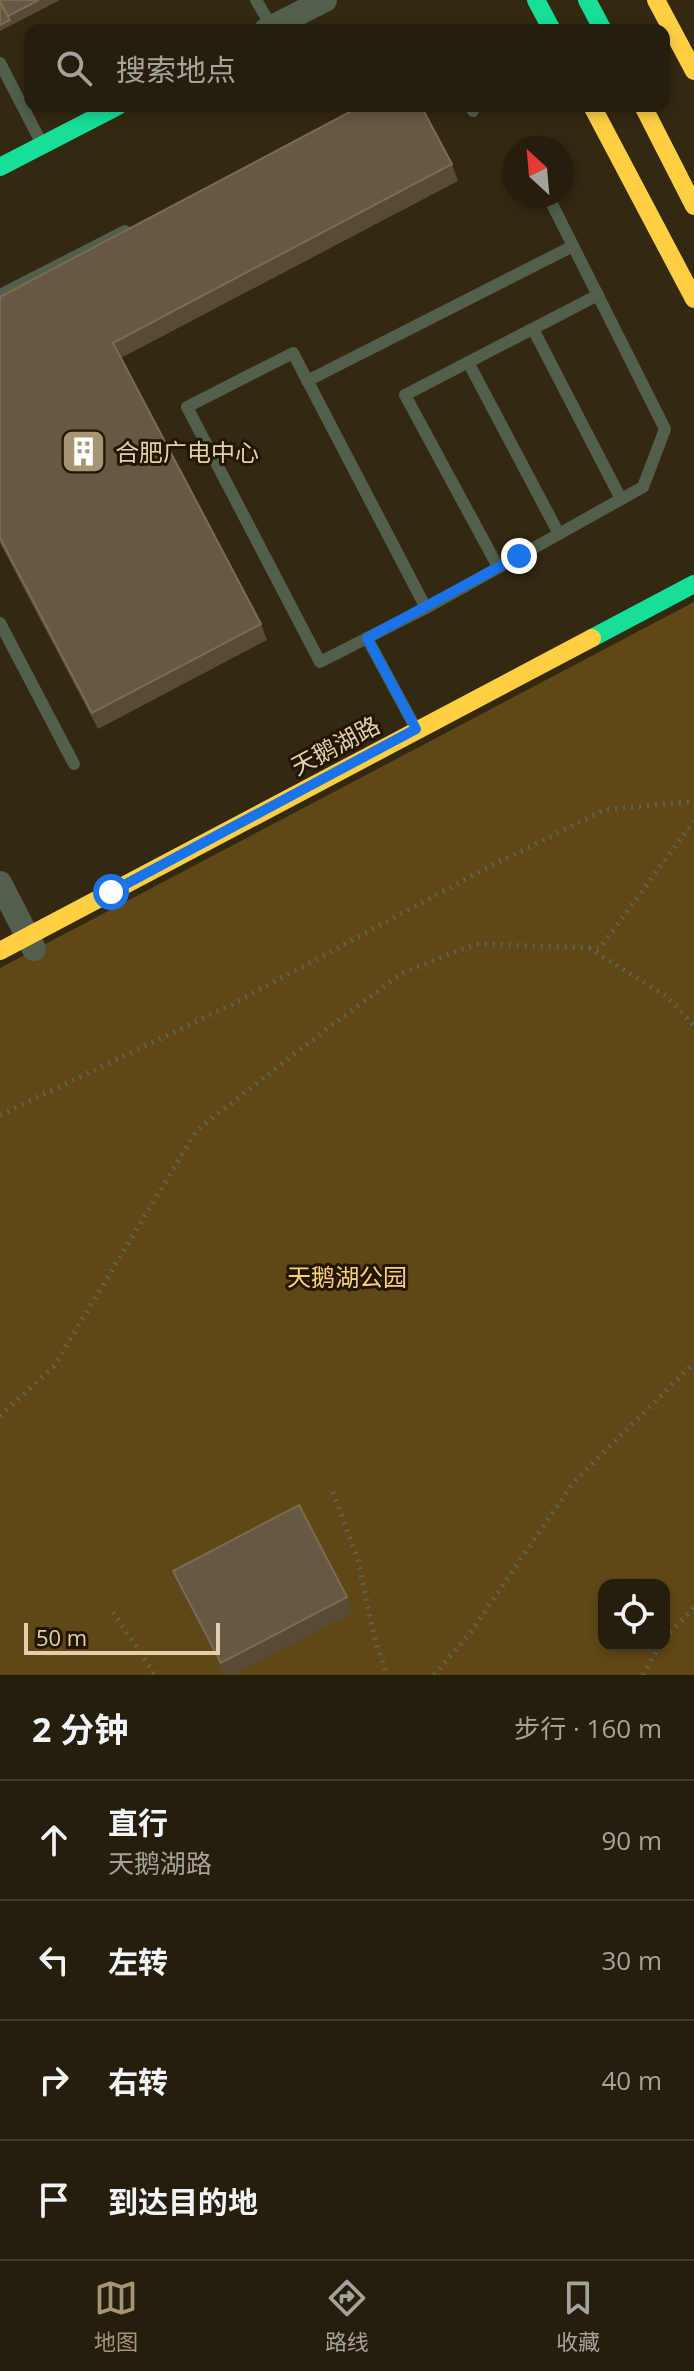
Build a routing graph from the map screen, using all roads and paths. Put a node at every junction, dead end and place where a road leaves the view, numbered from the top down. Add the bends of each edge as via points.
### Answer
1 (256, 0) edge
2 (325, 0) edge
3 (536, 0) edge
4 (587, 0) edge
5 (656, 0) edge
6 (267, 24) edge
7 (279, 24) edge
8 (549, 24) edge
9 (600, 24) edge
10 (669, 24) edge
11 (670, 26) edge
12 (0, 63) edge
13 (694, 71) edge
14 (24, 110) edge
15 (25, 112) edge
16 (106, 112) edge
17 (595, 112) edge
18 (646, 112) edge
19 (42, 145) junction
20 (0, 167) edge
21 (694, 206) edge
22 (554, 208) edge
23 (141, 222) edge
24 (573, 246) junction
25 (0, 295) edge
26 (598, 295) junction
27 (694, 299) edge
28 (533, 329) junction
29 (468, 362) junction
30 (307, 381) junction
31 (621, 499) junction
32 (559, 534) junction
33 (498, 567) junction
34 (694, 584) edge
35 (694, 602) edge
36 (426, 608) junction
37 (0, 623) edge
38 (367, 638) junction
39 (416, 729) junction
40 (74, 764) dead end
41 (694, 801) edge
42 (694, 821) edge
43 (0, 883) edge
44 (31, 943) junction
45 (589, 948) junction
46 (0, 951) edge
47 (0, 968) edge
48 (694, 1026) edge
49 (0, 1115) edge
50 (694, 1363) edge
51 (0, 1416) edge
52 (333, 1492) dead end
53 (694, 1608) edge
54 (113, 1612) dead end
55 (670, 1632) edge
56 (657, 1651) edge
57 (155, 1675) edge
58 (387, 1675) edge
59 (434, 1675) edge
60 (643, 1675) edge

1 - 6 lane
2 - 7 street
3 - 8 street
4 - 9 street
5 - 10 street
11 - 13 street
12 - 14 lane
15 - 19 lane
16 - 19 street
17 - 27 street
18 - 21 street
19 - 20 street
22 - 24 lane
23 - 25 lane
24 - 26 lane
24 - 30 lane
26 - 28 lane
26 - 31 lane via 665,429 643,487
28 - 29 lane
28 - 31 lane
29 - 32 lane
29 - 33 lane via 405,395
30 - 36 lane
30 - 38 lane via 293,353 187,407 320,662
31 - 32 lane
32 - 33 lane
33 - 36 lane
34 - 39 street, 天鹅湖路
35 - 44 street, 天鹅湖路
36 - 38 lane
37 - 40 lane
38 - 39 lane
39 - 44 street, 天鹅湖路
41 - 49 path via 604,810 233,1004
42 - 45 path via 600,948
43 - 44 street
44 - 46 street, 天鹅湖路
44 - 47 street, 天鹅湖路
45 - 48 path via 666,996
45 - 51 path via 475,944 402,973 197,1130 54,1366
50 - 59 path via 573,1483 470,1633
52 - 58 path via 358,1560
53 - 55 path
54 - 57 path
56 - 60 path

